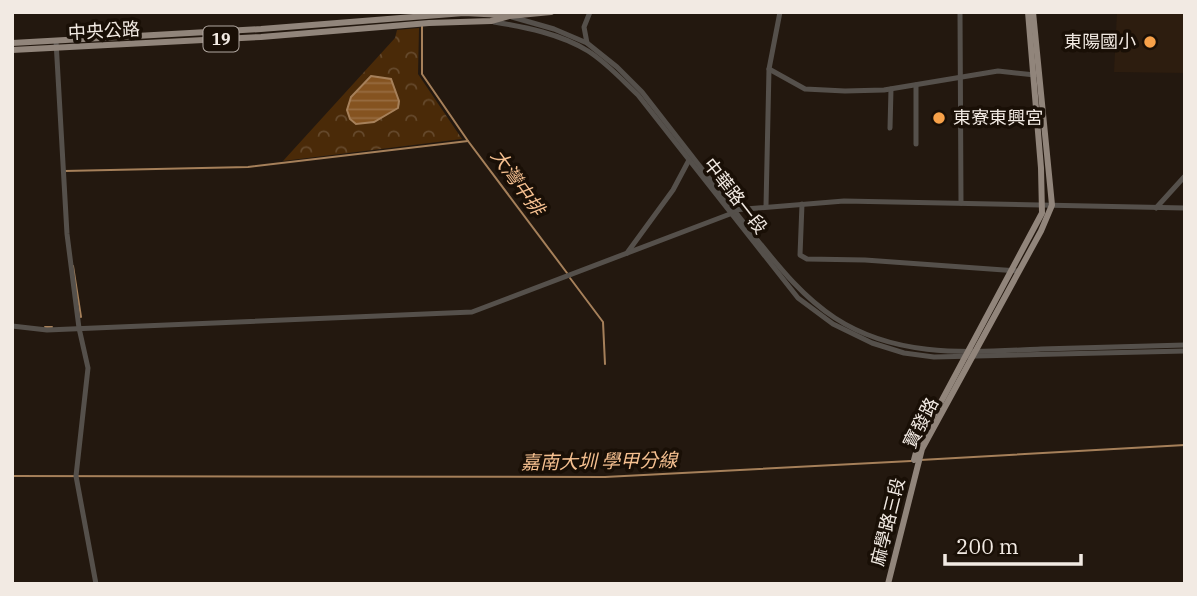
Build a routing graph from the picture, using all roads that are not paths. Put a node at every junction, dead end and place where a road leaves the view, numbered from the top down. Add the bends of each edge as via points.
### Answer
1 (551, 12) edge
2 (590, 12) edge
3 (780, 12) edge
4 (961, 12) edge
5 (1030, 12) edge
6 (509, 16) junction
7 (491, 21) junction
8 (12, 43) edge
9 (587, 43) junction
10 (56, 45) junction
11 (12, 50) edge
12 (590, 53) junction
13 (769, 69) junction
14 (1035, 75) junction
15 (961, 78) junction
16 (916, 85) junction
17 (891, 89) junction
18 (890, 128) dead end
19 (916, 144) dead end
20 (689, 160) junction
21 (1185, 177) edge
22 (961, 203) junction
23 (803, 204) junction
24 (1052, 205) junction
25 (766, 206) junction
26 (1043, 206) junction
27 (1156, 208) junction
28 (1185, 208) edge
29 (732, 212) junction
30 (627, 254) junction
31 (1015, 270) junction
32 (12, 326) edge
33 (79, 328) junction
34 (1185, 345) edge
35 (1185, 351) edge
36 (970, 354) junction
37 (916, 468) joint
38 (96, 584) edge
39 (888, 584) edge

1 - 6 main road, 19
2 - 9 street via 584,27
3 - 13 street
4 - 15 street
5 - 14 main road
6 - 7 main road, 19
6 - 9 street, 中華路一段
6 - 10 main road, 中央公路 / 19 via 464,13
7 - 10 main road, 中央公路 / 19
7 - 12 street, 中華路一段 via 553,36
8 - 10 main road, 中央公路 / 19
9 - 12 street
9 - 29 street, 中華路一段 via 642,92
10 - 11 main road, 中央公路 / 19
10 - 33 street via 67,234
12 - 20 street, 中華路一段 via 638,95
13 - 17 street via 806,89
13 - 25 street
14 - 15 street via 998,72
14 - 24 main road
14 - 26 main road
15 - 16 street
15 - 22 street
16 - 17 street
16 - 19 street
17 - 18 street
20 - 29 street, 中華路一段
20 - 30 street
21 - 27 street
22 - 23 street
22 - 26 street
23 - 25 street
23 - 31 street via 800,255 807,259
24 - 26 street
24 - 27 street
24 - 31 main road, 寶發路
25 - 29 street
26 - 31 main road, 寶發路
27 - 28 street
29 - 30 street
29 - 36 street, 中華路一段 via 802,293 836,319 904,348
30 - 33 street via 472,312
31 - 36 main road, 寶發路
32 - 33 street
33 - 38 street via 88,385 76,484
34 - 36 street
35 - 36 street
36 - 37 main road, 寶發路
37 - 39 main road, 麻學路三段

